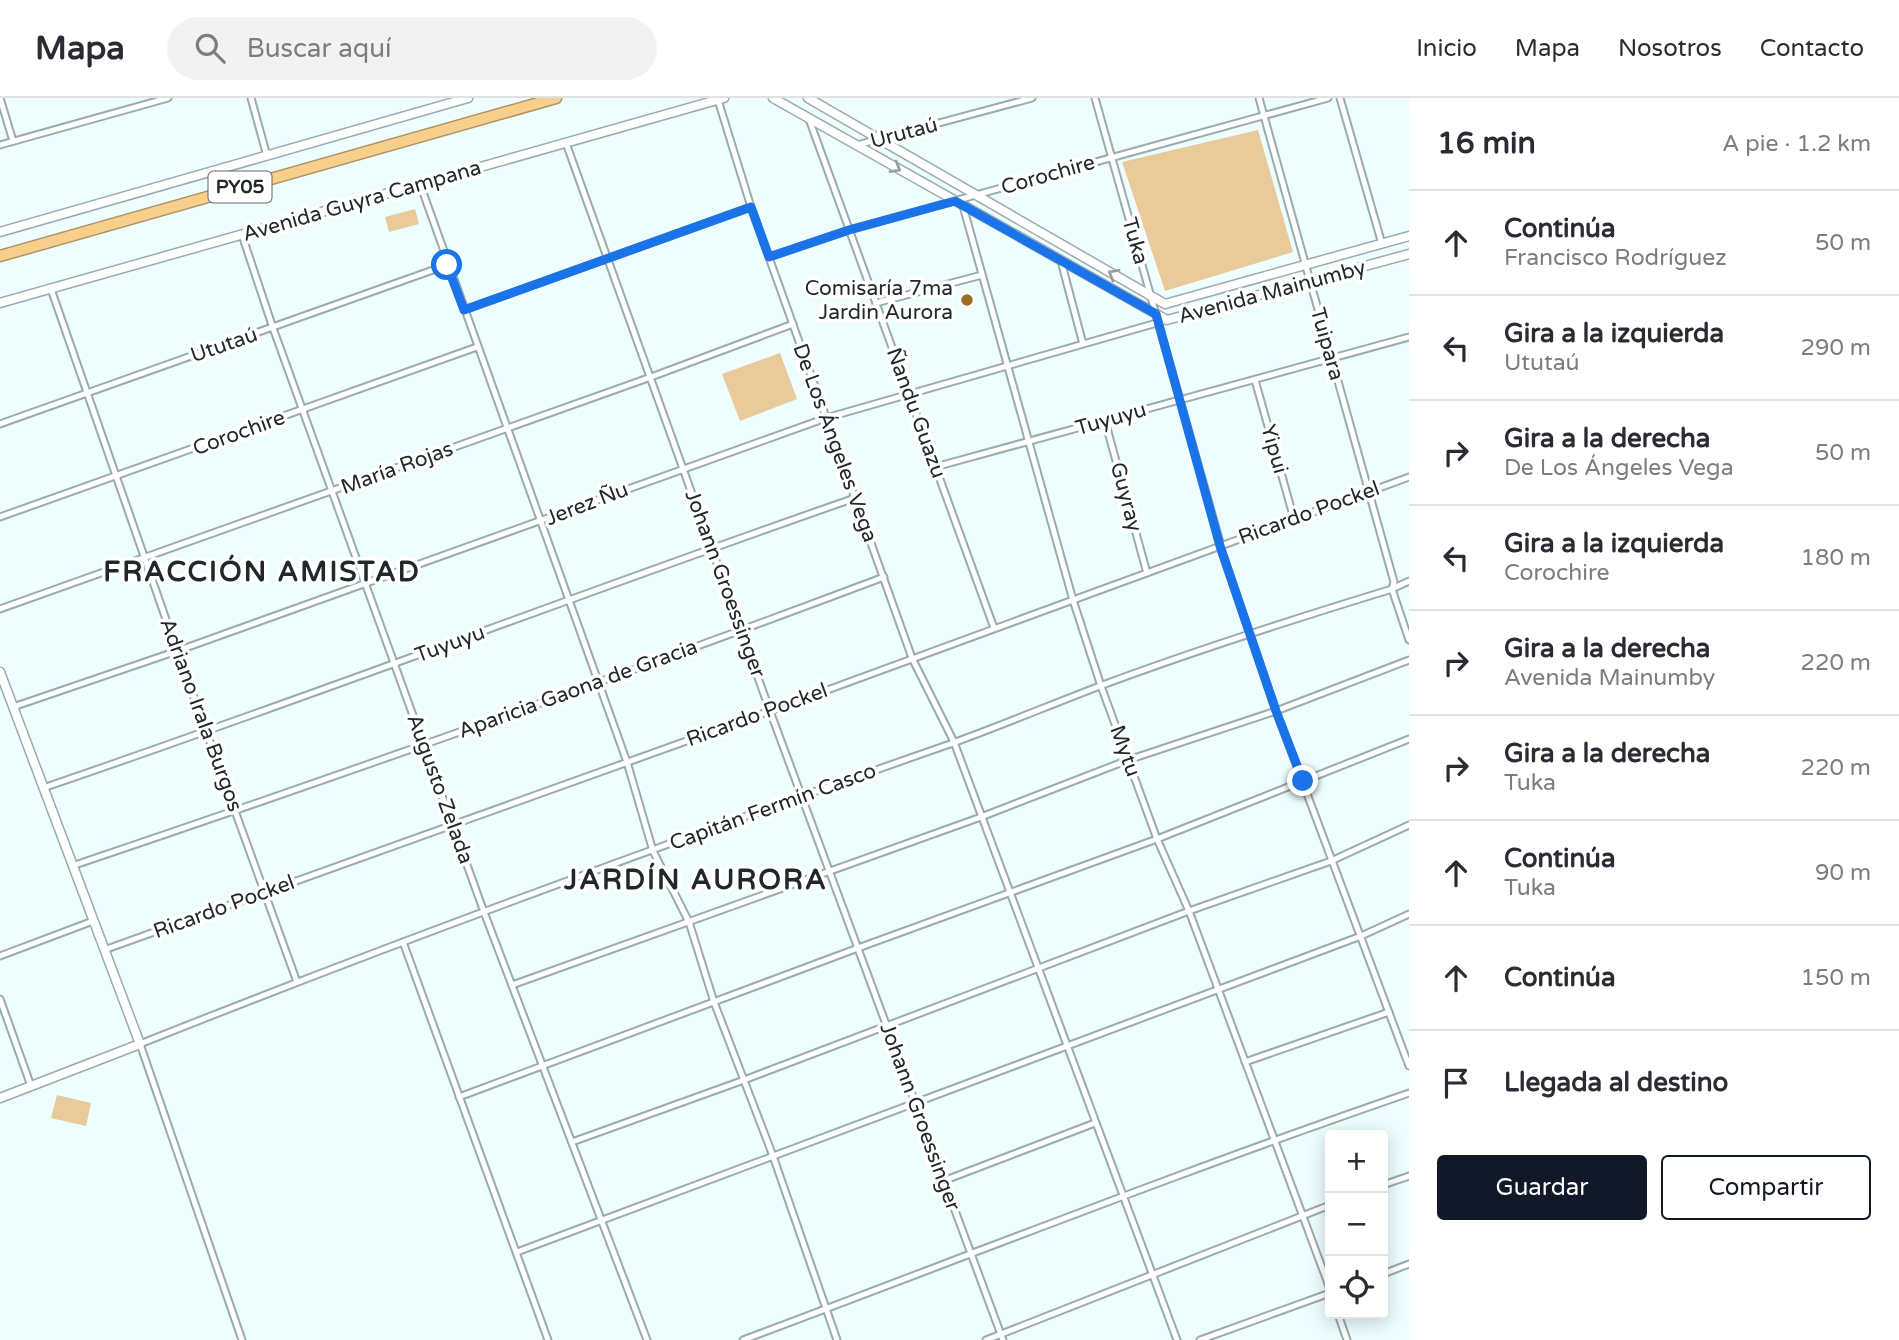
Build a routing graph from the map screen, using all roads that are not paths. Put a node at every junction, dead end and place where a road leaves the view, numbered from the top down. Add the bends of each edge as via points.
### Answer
1 (0, 98) edge
2 (168, 98) edge
3 (251, 98) edge
4 (466, 98) edge
5 (556, 98) edge
6 (773, 98) edge
7 (807, 98) edge
8 (1032, 98) edge
9 (1095, 98) edge
10 (1259, 98) edge
11 (1328, 98) edge
12 (1340, 98) edge
13 (720, 99) edge
14 (1264, 116) junction
15 (809, 119) junction
16 (880, 139) junction
17 (13, 141) junction
18 (566, 143) junction
19 (0, 145) edge
20 (857, 145) junction
21 (267, 156) junction
22 (1112, 157) junction
23 (420, 184) junction
24 (978, 195) junction
25 (960, 202) junction
26 (751, 207) junction
27 (849, 230) junction
28 (0, 232) edge
29 (242, 235) junction
30 (1409, 236) edge
31 (1382, 244) junction
32 (1409, 254) edge
33 (0, 256) edge
34 (769, 257) junction
35 (607, 259) junction
36 (1061, 261) junction
37 (447, 265) junction
38 (1305, 266) junction
39 (982, 275) junction
40 (1310, 283) junction
41 (51, 289) junction
42 (1151, 296) junction
43 (0, 303) edge
44 (876, 303) junction
45 (464, 310) junction
46 (1161, 319) junction
47 (793, 324) junction
48 (273, 328) junction
49 (1408, 337) edge
50 (1083, 344) junction
51 (1409, 346) edge
52 (477, 348) junction
53 (1331, 359) junction
54 (1007, 365) junction
55 (651, 377) junction
56 (1255, 380) junction
57 (908, 393) junction
58 (87, 394) junction
59 (1179, 400) junction
60 (303, 410) junction
61 (826, 418) junction
62 (1105, 421) junction
63 (0, 424) edge
64 (506, 429) junction
65 (1028, 442) junction
66 (684, 467) junction
67 (935, 467) junction
68 (1409, 477) edge
69 (117, 478) junction
70 (333, 491) junction
71 (1368, 492) junction
72 (855, 498) junction
73 (0, 517) edge
74 (1294, 519) junction
75 (539, 522) junction
76 (1220, 546) junction
77 (712, 547) junction
78 (145, 558) junction
79 (1147, 573) junction
80 (884, 577) junction
81 (1409, 581) edge
82 (366, 583) junction
83 (1392, 589) junction
84 (1073, 600) junction
85 (568, 601) junction
86 (0, 609) edge
87 (994, 628) junction
88 (741, 630) junction
89 (1249, 633) junction
90 (1409, 640) edge
91 (177, 651) junction
92 (912, 657) junction
93 (1409, 660) edge
94 (394, 664) junction
95 (0, 672) edge
96 (597, 683) junction
97 (1101, 685) junction
98 (13, 707) junction
99 (770, 711) junction
100 (1276, 711) junction
101 (206, 732) junction
102 (1409, 739) edge
103 (954, 742) junction
104 (424, 744) junction
105 (1128, 760) junction
106 (627, 762) junction
107 (1303, 781) junction
108 (43, 788) junction
109 (801, 795) junction
110 (236, 811) junction
111 (981, 817) junction
112 (453, 824) junction
113 (1409, 825) edge
114 (1157, 839) junction
115 (653, 851) junction
116 (1331, 861) junction
117 (72, 866) junction
118 (829, 871) junction
119 (266, 892) junction
120 (1010, 892) junction
121 (1189, 911) junction
122 (484, 912) junction
123 (1409, 914) edge
124 (93, 921) junction
125 (689, 922) junction
126 (1361, 936) junction
127 (403, 942) junction
128 (858, 948) junction
129 (104, 950) junction
130 (0, 956) edge
131 (1038, 969) junction
132 (297, 982) junction
133 (512, 985) junction
134 (1216, 989) junction
135 (0, 999) edge
136 (714, 1002) junction
137 (1389, 1012) junction
138 (887, 1027) junction
139 (140, 1044) junction
140 (1067, 1044) junction
141 (1245, 1062) junction
142 (543, 1066) junction
143 (1409, 1066) edge
144 (744, 1080) junction
145 (32, 1086) junction
146 (1409, 1093) edge
147 (459, 1097) junction
148 (0, 1098) edge
149 (915, 1103) junction
150 (1095, 1123) junction
151 (1274, 1140) junction
152 (572, 1142) junction
153 (773, 1156) junction
154 (1409, 1176) edge
155 (943, 1181) junction
156 (1388, 1183) edge
157 (1124, 1198) junction
158 (1325, 1207) edge
159 (1301, 1215) junction
160 (601, 1219) junction
161 (517, 1252) junction
162 (970, 1254) junction
163 (1409, 1264) edge
164 (1388, 1272) edge
165 (1151, 1274) junction
166 (1325, 1278) edge
167 (1325, 1293) edge
168 (827, 1309) junction
169 (1341, 1319) edge
170 (1002, 1337) edge
171 (242, 1340) edge
172 (548, 1340) edge
173 (647, 1340) edge
174 (743, 1340) edge
175 (837, 1340) edge
176 (986, 1340) edge
177 (1177, 1340) edge
178 (1200, 1340) edge
179 (1347, 1340) edge

1 - 17 street
2 - 17 street
3 - 21 street
4 - 21 street
5 - 33 highway, PY05
6 - 15 street, Avenida Mainumby
7 - 16 street, Avenida Mainumby
8 - 16 street, Urutaú
9 - 22 street, Tuka
10 - 14 street, Tuipara
11 - 14 street, Corochire
12 - 31 street
13 - 18 street, Avenida Guyra Campana
13 - 26 street, De Los Ángeles Vega
14 - 22 street, Corochire
14 - 38 street, Tuipara
15 - 20 street, Avenida Mainumby
15 - 27 street, Ñandu Guazu
16 - 20 street, Urutaú
16 - 24 street, Avenida Mainumby
17 - 19 street
18 - 23 street, Avenida Guyra Campana
18 - 35 street, Johann Groessinger
20 -> 25 street, Avenida Mainumby
21 - 28 street
22 - 24 street, Corochire
22 - 42 street, Tuka
23 - 29 street, Avenida Guyra Campana
23 - 37 street
24 - 25 street, Corochire
42 -> 24 street, Avenida Mainumby
25 - 27 street, Corochire
25 - 36 street, Avenida Mainumby
25 - 39 street, Mytu
26 - 34 street, De Los Ángeles Vega
26 - 35 street
27 - 34 street, Corochire
27 - 44 street, Ñandu Guazu
29 - 41 street, Avenida Guyra Campana
29 - 48 street, Augusto Zelada
30 - 31 street, Avenida Mainumby
31 - 38 street, Avenida Mainumby
32 - 40 street, Avenida Mainumby
34 - 47 street, De Los Ángeles Vega
35 - 45 street
35 - 55 street, Johann Groessinger
36 - 46 street, Avenida Mainumby
36 - 50 street
37 - 45 street
37 - 48 street, Ututaú
38 - 40 street, Tuipara
38 - 42 street, Avenida Mainumby via 1165,304
39 - 44 street
39 - 54 street, Mytu
40 - 46 street, Avenida Mainumby
40 - 53 street, Tuipara
41 - 43 street, Avenida Guyra Campana
41 - 58 street, Adriano Irala Burgos
42 - 46 street, Tuka
44 - 57 street, Ñandu Guazu
45 - 52 street
46 - 50 street, Jerez Ñu
46 - 59 street, Tuka
47 - 55 street, María Rojas
47 - 61 street, De Los Ángeles Vega
48 - 58 street, Ututaú
48 - 60 street, Augusto Zelada
49 - 51 street
49 - 53 street, Tuyuyu
50 - 54 street, Jerez Ñu
52 - 60 street, Corochire
52 - 64 street
53 - 56 street, Tuyuyu
53 - 71 street, Tuipara
54 - 57 street, Jerez Ñu
54 - 65 street, Mytu
55 - 64 street, María Rojas
55 - 66 street, Johann Groessinger
56 - 59 street, Tuyuyu
56 - 74 street, Yipui
57 - 61 street, Jerez Ñu
57 - 67 street, Ñandu Guazu
58 - 63 street, Ututaú
58 - 69 street, Adriano Irala Burgos
59 - 62 street, Tuyuyu
59 - 76 street, Tuka
60 - 69 street, Corochire
60 - 70 street, Augusto Zelada
61 - 66 street, Jerez Ñu
61 - 72 street, De Los Ángeles Vega
62 - 65 street, Tuyuyu
62 - 79 street, Guyray
64 - 70 street, María Rojas
64 - 75 street
65 - 67 street, Tuyuyu
65 - 84 street, Mytu
66 - 75 street, Jerez Ñu
66 - 77 street, Johann Groessinger
67 - 87 street, Ñandu Guazu
68 - 71 street, Ricardo Pockel
69 - 73 street, Corochire
69 - 78 street, Adriano Irala Burgos
70 - 78 street, María Rojas
70 - 82 street, Augusto Zelada
71 - 74 street, Ricardo Pockel
71 - 83 street, Tuipara via 1394,582
72 - 77 street, Tuyuyu
72 - 80 street, De Los Ángeles Vega
74 - 76 street, Ricardo Pockel
75 - 82 street, Jerez Ñu
75 - 85 street
76 - 79 street, Ricardo Pockel
76 - 89 street, Tuka
77 - 85 street, Tuyuyu
77 - 88 street, Johann Groessinger
78 - 86 street, María Rojas
78 - 91 street, Adriano Irala Burgos
79 - 84 street, Ricardo Pockel
80 - 88 street, Aparicia Gaona de Gracia
80 - 92 street, De Los Ángeles Vega
81 - 83 street, Capitán Fermín Casco
82 - 91 street, Jerez Ñu
82 - 94 street, Augusto Zelada
83 - 89 street, Capitán Fermín Casco
83 - 90 street, Tuipara
84 - 87 street, Ricardo Pockel
84 - 97 street, Mytu
85 - 94 street, Tuyuyu
85 - 96 street
87 - 92 street, Ricardo Pockel
88 - 96 street, Aparicia Gaona de Gracia
88 - 99 street, Johann Groessinger
89 - 97 street, Capitán Fermín Casco
89 - 100 street, Tuka
91 - 98 street, Jerez Ñu
91 - 101 street, Adriano Irala Burgos
92 - 99 street, Ricardo Pockel
92 - 103 street, De Los Ángeles Vega
93 - 100 street
94 - 101 street, Tuyuyu
94 - 104 street, Augusto Zelada
95 - 98 street
96 - 104 street, Aparicia Gaona de Gracia
96 - 106 street
97 - 103 street, Capitán Fermín Casco
97 - 105 street, Mytu
98 - 108 street
99 - 106 street, Ricardo Pockel
99 - 109 street, Johann Groessinger
100 - 105 street
100 - 107 street, Tuka
101 - 108 street, Tuyuyu
101 - 110 street, Adriano Irala Burgos
102 - 107 street
103 - 109 street, Capitán Fermín Casco
103 - 111 street, De Los Ángeles Vega
104 - 110 street, Aparicia Gaona de Gracia
104 - 112 street, Augusto Zelada
105 - 111 street
105 - 114 street, Mytu
106 - 112 street, Ricardo Pockel
106 - 115 street
107 - 114 street
107 - 116 street, Tuka
108 - 117 street
109 - 115 street, Capitán Fermín Casco
109 - 118 street, Johann Groessinger
110 - 117 street, Aparicia Gaona de Gracia
110 - 119 street, Adriano Irala Burgos
111 - 118 street
111 - 120 street, De Los Ángeles Vega
112 - 119 street, Ricardo Pockel
112 - 122 street, Augusto Zelada
113 - 116 street
114 - 120 street
114 - 121 street, Mytu
115 - 122 street, Capitán Fermín Casco
115 - 125 street
116 - 121 street
116 - 126 street, Tuka
117 - 124 street
118 - 125 street
118 - 128 street, Johann Groessinger
119 - 129 street, Ricardo Pockel
119 - 132 street, Adriano Irala Burgos
120 - 128 street
120 - 131 street, De Los Ángeles Vega
121 - 131 street
121 - 134 street, Mytu
122 - 127 street, Capitán Fermín Casco
122 - 133 street, Augusto Zelada
123 - 126 street
124 - 129 street
124 - 130 street
125 - 133 street
125 - 136 street
126 - 134 street
126 - 137 street, Tuka
127 - 132 street, Capitán Fermín Casco
127 - 147 street
128 - 136 street
128 - 138 street, Johann Groessinger
129 - 139 street
131 - 138 street
131 - 140 street, De Los Ángeles Vega
132 - 139 street, Capitán Fermín Casco
133 - 142 street, Augusto Zelada
134 - 140 street
134 - 141 street, Mytu
135 - 145 street
136 - 142 street
136 - 144 street
137 - 141 street
137 - 143 street, Tuka
138 - 144 street
138 - 149 street, Johann Groessinger
139 - 145 street
139 - 171 street
140 - 149 street
140 - 150 street, De Los Ángeles Vega
141 - 151 street, Mytu
142 - 147 street
142 - 152 street, Augusto Zelada
144 - 152 street
144 - 153 street
145 - 148 street
146 - 151 street
147 - 161 street
149 - 153 street
149 - 155 street, Johann Groessinger
150 - 155 street
150 - 157 street, De Los Ángeles Vega
151 - 157 street
151 - 159 street, Mytu
152 - 160 street, Augusto Zelada
153 - 160 street
153 - 168 street
154 - 156 street
155 - 162 street, Johann Groessinger
157 - 162 street
157 - 165 street, De Los Ángeles Vega
158 - 159 street
159 - 165 street
159 - 166 street, Mytu
160 - 161 street
160 - 173 street, Augusto Zelada
161 - 172 street
162 - 168 street
162 - 170 street, Johann Groessinger
163 - 164 street
165 - 170 street
165 - 177 street, De Los Ángeles Vega
167 - 178 street
168 - 174 street
168 - 175 street
169 - 179 street
170 - 176 street

